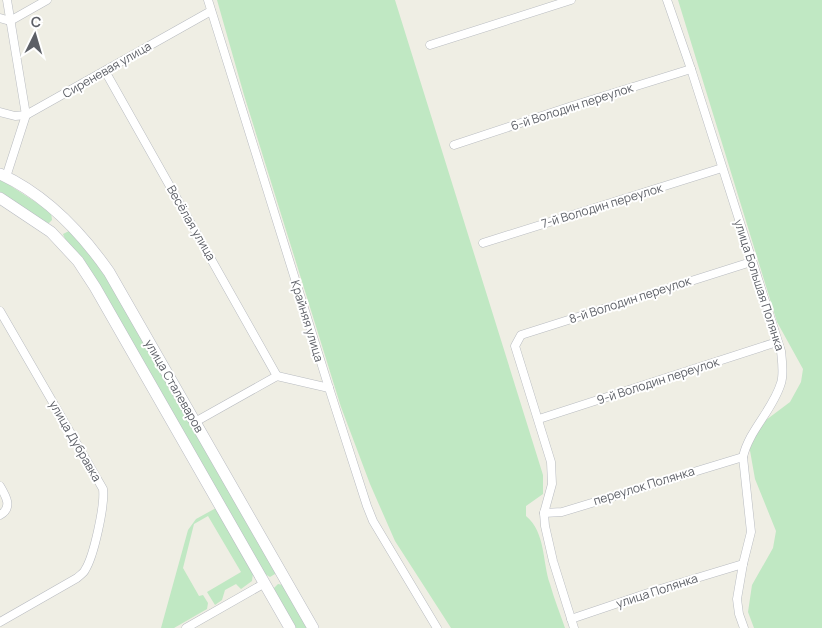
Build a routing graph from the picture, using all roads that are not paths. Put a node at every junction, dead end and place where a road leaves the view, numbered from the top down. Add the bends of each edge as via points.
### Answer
1 (7, 0) edge
2 (47, 0) edge
3 (208, 0) edge
4 (571, 0) edge
5 (667, 0) edge
6 (211, 11) junction
7 (0, 18) edge
8 (10, 21) junction
9 (430, 46) dead end
10 (691, 69) junction
11 (104, 71) junction
12 (0, 112) edge
13 (26, 115) junction
14 (454, 146) dead end
15 (722, 168) junction
16 (3, 176) edge
17 (0, 198) edge
18 (64, 219) junction
19 (51, 232) junction
20 (482, 243) dead end
21 (751, 262) junction
22 (0, 311) edge
23 (777, 342) junction
24 (277, 376) junction
25 (328, 388) junction
26 (539, 419) junction
27 (195, 422) junction
28 (743, 457) junction
29 (0, 486) edge
30 (544, 513) junction
31 (0, 515) edge
32 (743, 564) junction
33 (283, 575) junction
34 (265, 583) junction
35 (571, 619) junction
36 (0, 622) edge
37 (186, 628) edge
38 (290, 628) edge
39 (313, 628) edge
40 (437, 628) edge
41 (574, 628) edge
42 (744, 628) edge

1 - 8 street
2 - 8 street
3 - 6 street, Крайняя улица
4 - 9 street
5 - 10 street, улица Большая Полянка
6 - 11 street, Сиреневая улица
6 - 25 street, Крайняя улица
7 - 8 street
8 - 13 street
10 - 14 street, 6-й Володин переулок
10 - 15 street, улица Большая Полянка
11 - 13 street, Сиреневая улица
11 - 24 street, Весёлая улица
12 - 13 street
13 - 16 street
15 - 20 street, 7-й Володин переулок
15 - 21 street, улица Большая Полянка
16 - 18 main road, улица Сталеваров
17 - 19 main road, улица Сталеваров
18 - 19 main road
18 - 27 main road, улица Сталеваров via 81,235 109,272
19 - 34 main road, улица Сталеваров via 78,261 95,287
21 - 23 street, улица Большая Полянка
21 - 26 street, 8-й Володин переулок via 521,335 515,346
22 - 36 street, улица Дубравка via 103,489 104,498 85,571
23 - 26 street, 9-й Володин переулок
23 - 28 street, улица Большая Полянка via 781,351 781,383 745,447
24 - 25 street
24 - 27 street
25 - 40 street, Крайняя улица via 373,520
26 - 30 street via 551,462 552,484
27 - 33 main road, улица Сталеваров
28 - 30 street, переулок Полянка via 562,512
28 - 32 street, улица Большая Полянка via 751,532
29 - 31 street via 8,505 6,512
30 - 35 street via 553,561
32 - 35 street, улица Полянка
32 - 42 street, улица Большая Полянка via 737,599 738,614
33 - 34 main road
33 - 39 main road, улица Сталеваров
34 - 37 street
34 - 38 main road, улица Сталеваров
35 - 41 street

